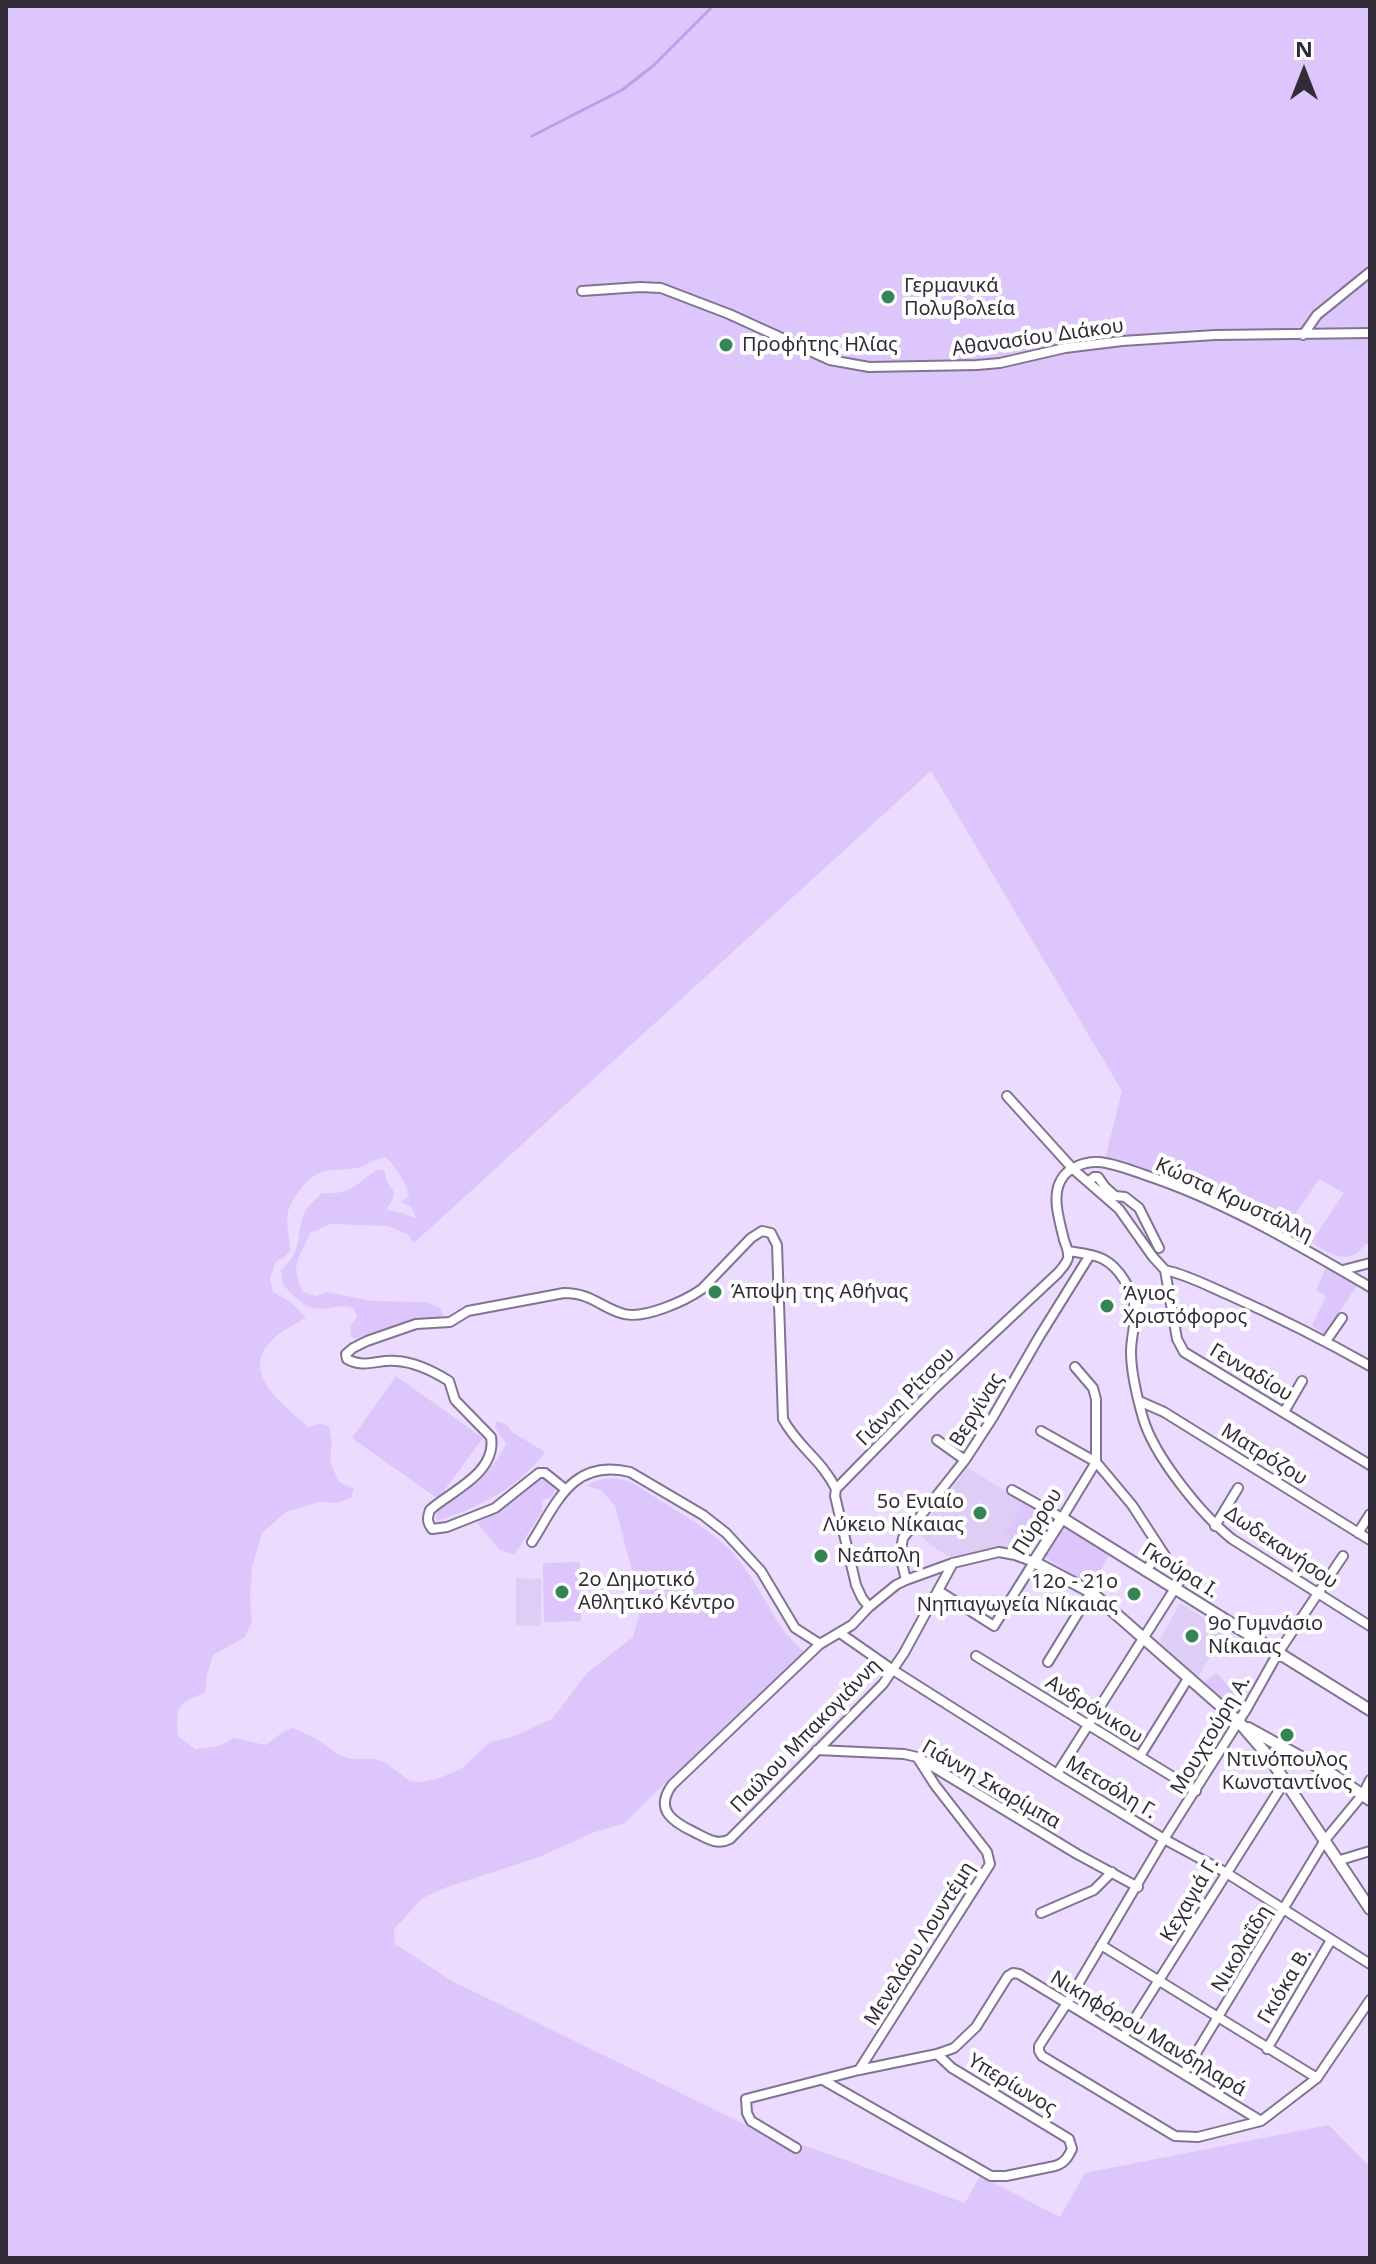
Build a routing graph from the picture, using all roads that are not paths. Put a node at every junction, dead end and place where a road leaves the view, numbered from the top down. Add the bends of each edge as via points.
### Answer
1 (1370, 272) edge
2 (582, 291) dead end
3 (1370, 333) edge
4 (1303, 335) junction
5 (1007, 1096) dead end
6 (1073, 1169) junction
7 (1088, 1182) junction
8 (1159, 1248) dead end
9 (1068, 1251) junction
10 (1090, 1255) junction
11 (1370, 1263) edge
12 (1165, 1270) junction
13 (1342, 1271) junction
14 (1370, 1287) edge
15 (1342, 1318) dead end
16 (1326, 1341) junction
17 (1370, 1366) edge
18 (1075, 1367) dead end
19 (1302, 1381) dead end
20 (1139, 1401) junction
21 (1284, 1412) junction
22 (1041, 1431) dead end
23 (937, 1440) dead end
24 (965, 1460) junction
25 (1096, 1462) junction
26 (1370, 1465) edge
27 (1238, 1488) dead end
28 (565, 1489) junction
29 (836, 1489) junction
30 (1012, 1490) dead end
31 (1370, 1514) edge
32 (1062, 1518) junction
33 (1215, 1526) junction
34 (1358, 1533) junction
35 (1370, 1540) edge
36 (532, 1542) dead end
37 (1162, 1551) junction
38 (1343, 1556) dead end
39 (1034, 1562) junction
40 (953, 1563) junction
41 (1145, 1571) junction
42 (906, 1580) junction
43 (1173, 1589) junction
44 (939, 1591) junction
45 (1091, 1592) junction
46 (1318, 1594) junction
47 (869, 1607) junction
48 (1370, 1626) edge
49 (840, 1633) junction
50 (1142, 1638) junction
51 (820, 1644) junction
52 (1278, 1653) junction
53 (976, 1656) dead end
54 (1048, 1662) dead end
55 (893, 1670) junction
56 (1189, 1677) junction
57 (1370, 1710) edge
58 (1239, 1722) junction
59 (1088, 1724) junction
60 (817, 1750) junction
61 (1140, 1756) junction
62 (917, 1757) junction
63 (1057, 1774) junction
64 (1370, 1780) edge
65 (1285, 1781) junction
66 (1196, 1791) junction
67 (1367, 1797) edge
68 (1164, 1839) junction
69 (1325, 1840) junction
70 (1370, 1851) edge
71 (1337, 1861) junction
72 (1112, 1872) junction
73 (1225, 1872) junction
74 (1138, 1887) junction
75 (1370, 1909) edge
76 (1284, 1910) junction
77 (1041, 1913) dead end
78 (1331, 1940) junction
79 (1101, 1945) junction
80 (1370, 1964) edge
81 (1160, 1981) junction
82 (1370, 2000) edge
83 (1067, 2003) junction
84 (1219, 2018) junction
85 (1123, 2037) junction
86 (1267, 2049) junction
87 (937, 2054) junction
88 (859, 2070) junction
89 (1184, 2073) junction
90 (1317, 2078) junction
91 (822, 2079) junction
92 (1261, 2121) junction
93 (796, 2148) dead end

1 - 4 street via 1317,315
2 - 4 street, Αθανασίου Διάκου via 661,288 830,360 869,367 1000,363 1122,341
3 - 4 street, Αθανασίου Διάκου
5 - 6 street, Γενναδίου
6 - 7 street, Γενναδίου
6 - 9 street via 1060,1180 1057,1191
6 - 13 street, Κώστα Κρυστάλλη via 1110,1163 1163,1181
7 - 8 street via 1098,1177 1115,1196 1139,1208
7 - 12 street, Γενναδίου via 1119,1209
9 - 10 street, Δωδεκανήσου
9 - 29 street, Γιάννη Ρίτσου via 1058,1273
10 - 20 street, Δωδεκανήσου via 1110,1263 1132,1297 1131,1358
10 - 24 street, Βεργίνας
11 - 13 street
12 - 16 street
12 - 21 street, Γενναδίου via 1184,1352
13 - 14 street, Κώστα Κρυστάλλη
15 - 16 street
16 - 17 street
18 - 25 street via 1096,1399
19 - 21 street
20 - 33 street, Δωδεκανήσου via 1159,1451
20 - 34 street, Ματρόζου
21 - 26 street, Γενναδίου
22 - 25 street
23 - 24 street
24 - 42 street, Βεργίνας via 903,1538 900,1555
25 - 32 street, Πύρρου
25 - 37 street
27 - 33 street
28 - 29 street via 539,1473 495,1508 432,1529 430,1510 475,1477 488,1457 491,1437 455,1400 449,1381 429,1369 397,1361 363,1365 346,1354 416,1324 450,1322 468,1311 564,1293 583,1295 624,1314 650,1313 702,1289 762,1231 771,1233 777,1245 783,1419
28 - 36 street
28 - 51 street via 590,1473 618,1469 672,1495 745,1552 789,1622
29 - 47 street via 858,1592
30 - 32 street, Γκούρα Ι.
31 - 34 street
32 - 39 street, Πύρρου
32 - 41 street, Γκούρα Ι.
33 - 46 street, Δωδεκανήσου
34 - 35 street, Ματρόζου
37 - 41 street
37 - 43 street via 1181,1579
38 - 46 street, Μουχτούρη Α.
39 - 40 street via 999,1552
39 - 44 street, Πύρρου via 994,1626
39 - 45 street
40 - 42 street
40 - 44 street, Παύλου Μπακογιάννη
41 - 43 street, Γκούρα Ι.
42 - 47 street
43 - 50 street
43 - 52 street, Γκούρα Ι.
44 - 55 street, Παύλου Μπακογιάννη
45 - 50 street
45 - 54 street
46 - 48 street, Δωδεκανήσου
46 - 52 street, Μουχτούρη Α.
47 - 49 street
49 - 51 street
49 - 55 street, Μετσόλη Γ.
50 - 56 street
50 - 59 street
51 - 60 street, Παύλου Μπακογιάννη via 672,1785 665,1807 679,1824 711,1841 725,1842
52 - 57 street, Γκούρα Ι.
52 - 58 street, Μουχτούρη Α.
53 - 59 street, Ανδρόνικου
55 - 60 street, Παύλου Μπακογιάννη
55 - 63 street, Μετσόλη Γ.
56 - 58 street
56 - 61 street
58 - 65 street
58 - 66 street, Μουχτούρη Α.
58 - 67 street
59 - 61 street, Ανδρόνικου
59 - 63 street
60 - 62 street, Γιάννη Σκαρίμπα
61 - 66 street, Ανδρόνικου
62 - 72 street, Γιάννη Σκαρίμπα
62 - 88 street, Μενελάου Λουντέμη via 987,1852 990,1864
63 - 68 street, Μετσόλη Γ.
64 - 67 street, Νικολαΐδη
65 - 69 street
65 - 73 street, Κεχαγιά Γ.
66 - 68 street, Μουχτούρη Α.
67 - 69 street, Νικολαΐδη
68 - 73 street, Μετσόλη Γ.
68 - 74 street, Μουχτούρη Α.
69 - 71 street
69 - 76 street, Νικολαΐδη
70 - 71 street
71 - 75 street
72 - 74 street, Γιάννη Σκαρίμπα
72 - 77 street via 1094,1890
73 - 76 street, Μετσόλη Γ.
73 - 81 street, Κεχαγιά Γ.
74 - 79 street, Μουχτούρη Α.
76 - 78 street, Μετσόλη Γ.
76 - 84 street, Νικολαΐδη
78 - 80 street, Μετσόλη Γ.
78 - 86 street, Γκιόκα Β.
79 - 81 street
79 - 83 street, Μουχτούρη Α.
81 - 84 street
81 - 85 street, Κεχαγιά Γ.
82 - 90 street
83 - 85 street, Νικηφόρου Μανδηλαρά
83 - 87 street, Νικηφόρου Μανδηλαρά via 1013,1973 964,2040
83 - 92 street, Μουχτούρη Α. via 1039,2046 1042,2056 1175,2136 1198,2137
84 - 86 street
84 - 89 street, Νικολαΐδη
85 - 89 street, Νικηφόρου Μανδηλαρά
86 - 90 street
87 - 88 street
87 - 91 street, Υπερίωνος via 1062,2135 1071,2143 1068,2157 1062,2164 998,2177 984,2173
88 - 91 street
89 - 92 street, Νικηφόρου Μανδηλαρά
90 - 92 street
91 - 93 street via 745,2101 751,2121

